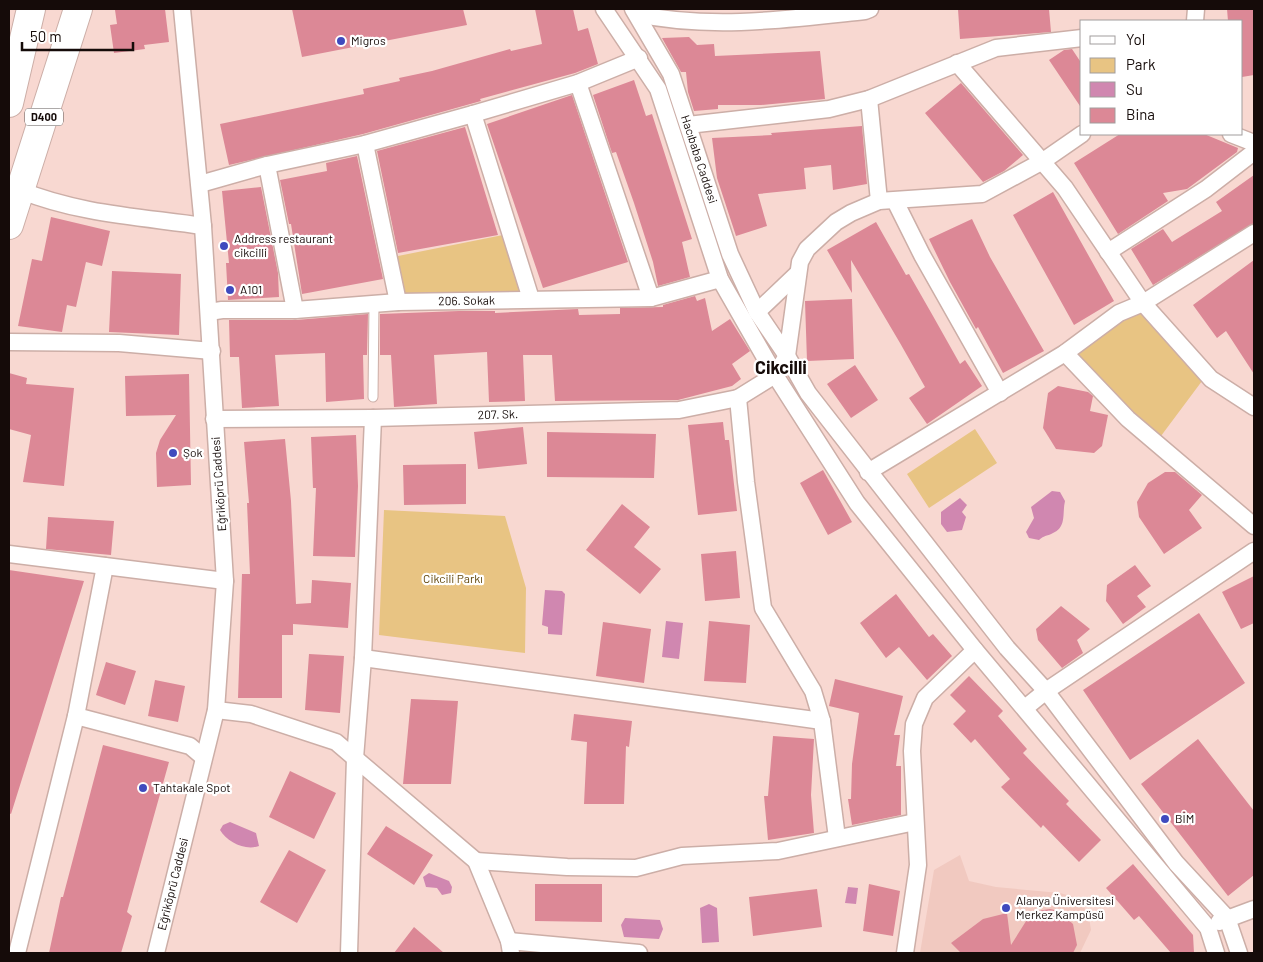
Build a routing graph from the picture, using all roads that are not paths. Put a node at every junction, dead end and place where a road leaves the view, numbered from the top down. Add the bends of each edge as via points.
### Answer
1 (32, 9) edge
2 (78, 9) edge
3 (182, 9) edge
4 (604, 9) edge
5 (870, 9) edge
6 (635, 11) edge
7 (763, 15) edge
8 (1080, 38) edge
9 (638, 58) junction
10 (957, 63) junction
11 (578, 83) junction
12 (869, 99) junction
13 (9, 103) edge
14 (473, 114) junction
15 (688, 125) junction
16 (1081, 135) edge
17 (1234, 135) edge
18 (1254, 143) edge
19 (365, 144) junction
20 (1254, 152) edge
21 (1043, 162) junction
22 (267, 165) junction
23 (200, 184) junction
24 (20, 190) junction
25 (887, 201) junction
26 (9, 225) edge
27 (203, 226) junction
28 (1254, 233) edge
29 (1108, 252) junction
30 (797, 274) junction
31 (720, 279) junction
32 (651, 298) junction
33 (531, 299) junction
34 (398, 302) junction
35 (1144, 303) junction
36 (374, 304) junction
37 (295, 310) junction
38 (209, 312) junction
39 (757, 312) junction
40 (9, 342) edge
41 (212, 351) junction
42 (1065, 354) junction
43 (787, 356) junction
44 (774, 375) junction
45 (1000, 393) junction
46 (373, 397) dead end
47 (738, 398) junction
48 (1254, 407) edge
49 (373, 418) junction
50 (214, 419) junction
51 (868, 472) junction
52 (1254, 526) edge
53 (1254, 551) edge
54 (9, 554) edge
55 (105, 566) junction
56 (225, 581) junction
57 (975, 650) junction
58 (363, 658) junction
59 (1046, 692) junction
60 (1026, 708) junction
61 (216, 710) junction
62 (76, 716) junction
63 (822, 721) junction
64 (203, 757) junction
65 (355, 758) junction
66 (915, 822) junction
67 (837, 838) junction
68 (476, 861) junction
69 (1254, 909) edge
70 (1227, 918) junction
71 (1208, 928) junction
72 (510, 947) edge
73 (17, 953) edge
74 (156, 953) edge
75 (349, 953) edge
76 (639, 953) edge
77 (905, 953) edge
78 (1216, 953) edge
79 (1239, 953) edge

1 - 13 highway, D400
2 - 24 highway, D400
3 - 23 street, Eğriköprü Caddesi
4 - 9 street
5 - 7 street
6 - 7 street via 660,18
6 - 15 street, Hacıbaba Caddesi via 671,74
8 - 10 street via 996,48
9 - 11 street
9 - 31 street via 658,89
10 - 12 street
10 - 21 street
11 - 14 street
11 - 32 street
12 - 15 street via 802,113
12 - 25 street
14 - 19 street
14 - 33 street
15 - 39 street, Hacıbaba Caddesi via 730,254
16 - 21 street
17 - 18 street
19 - 22 street
19 - 34 street
20 - 29 street via 1206,189
21 - 25 street via 982,194
21 - 29 street via 1065,188
22 - 23 street
22 - 37 street
23 - 27 street, Eğriköprü Caddesi
24 - 26 highway, D400
24 - 27 street via 109,214
25 - 30 street via 851,212 836,222 807,249
25 - 45 street via 922,255
27 - 38 street, Eğriköprü Caddesi
28 - 35 street
29 - 35 street
30 - 39 street
30 - 43 street
31 - 32 street, 206. Sokak
31 - 44 street
32 - 33 street, 206. Sokak
33 - 34 street, 206. Sokak
34 - 36 street, 206. Sokak
35 - 42 street via 1119,313
35 - 48 street via 1211,379
36 - 37 street, 206. Sokak
36 - 46 lane
37 - 38 street, 206. Sokak
38 - 41 street, Eğriköprü Caddesi
39 - 43 street, Hacıbaba Caddesi
40 - 41 street via 119,343
41 - 50 street, Eğriköprü Caddesi
42 - 45 street
42 - 52 street via 1128,419
43 - 44 street
43 - 51 street, Hacıbaba Caddesi via 808,393
44 - 47 street, 207. Sk.
44 - 57 street via 857,503
45 - 51 street
47 - 49 street, 207. Sk. via 679,410
47 - 63 street via 763,608 814,691
49 - 50 street, 207. Sk.
49 - 58 street
50 - 56 street, Eğriköprü Caddesi
51 - 59 street, Hacıbaba Caddesi via 1007,648
53 - 59 street
54 - 55 street
55 - 56 street
55 - 62 street
56 - 61 street, Eğriköprü Caddesi
57 - 60 street
57 - 66 street via 925,698 918,711 912,751
58 - 63 street
58 - 65 street
59 - 60 street
59 - 70 street, Hacıbaba Caddesi via 1176,863
60 - 71 street
61 - 64 street, Eğriköprü Caddesi
61 - 65 street via 251,714 336,742
62 - 64 street via 190,746
62 - 73 street
63 - 67 street
64 - 74 street, Eğriköprü Caddesi
65 - 68 street
65 - 75 street
66 - 67 street
66 - 77 street via 918,865
67 - 68 street via 778,851 682,856 636,868
68 - 72 street
69 - 70 street
70 - 71 street
70 - 79 street
71 - 78 street
72 - 76 street

